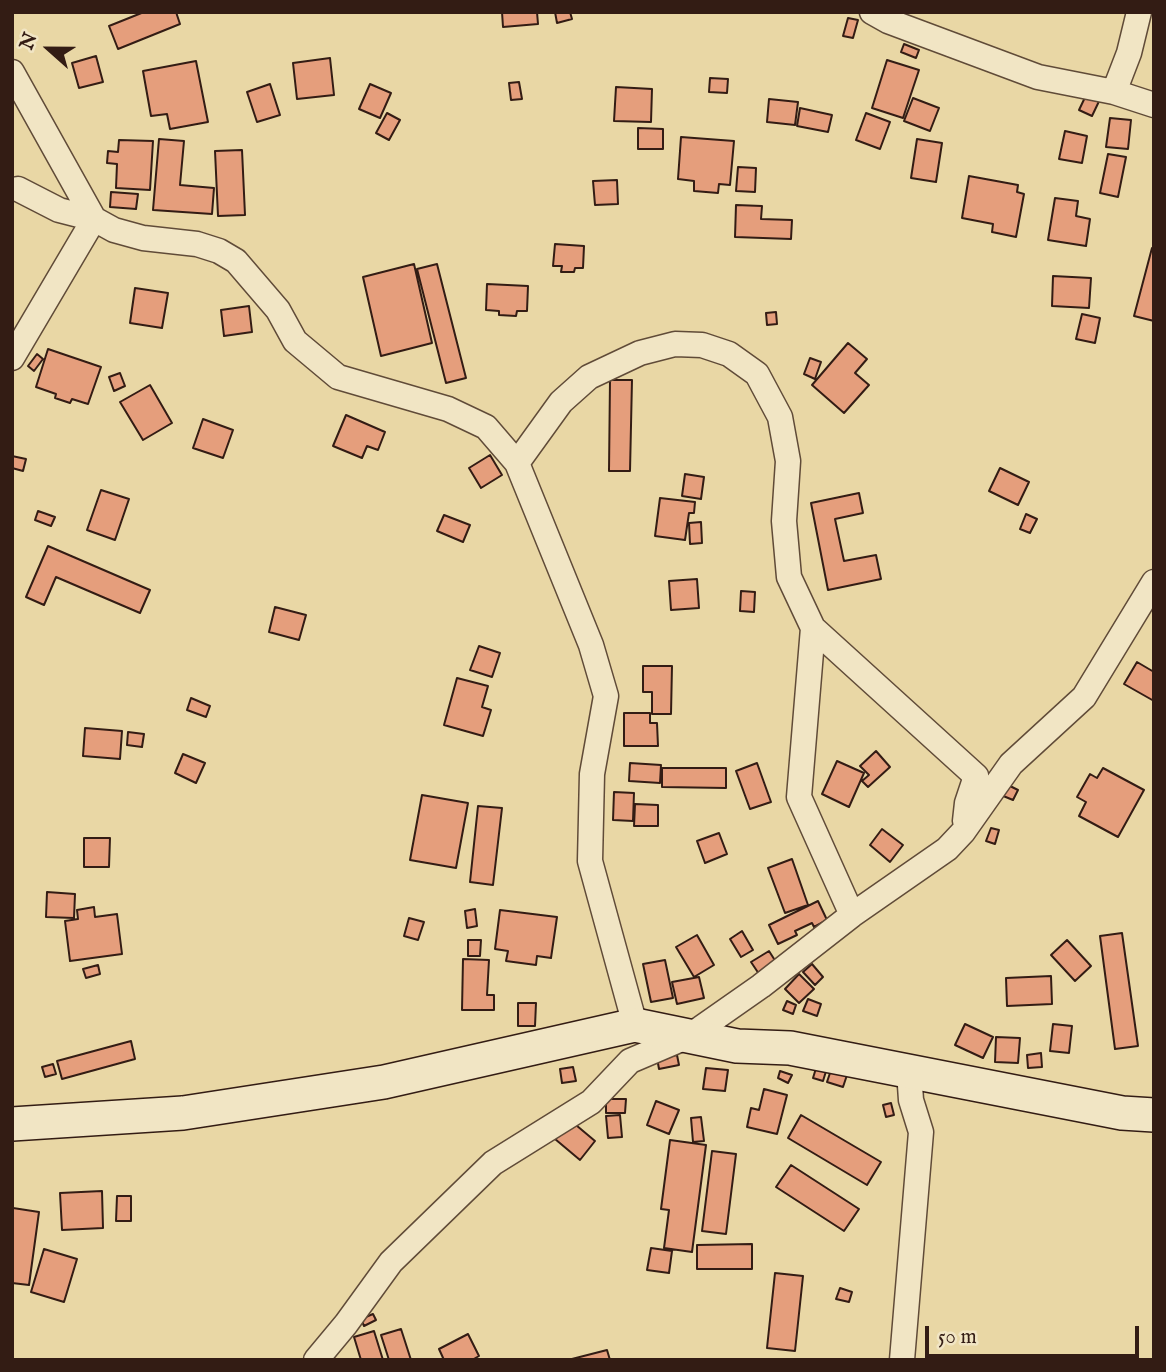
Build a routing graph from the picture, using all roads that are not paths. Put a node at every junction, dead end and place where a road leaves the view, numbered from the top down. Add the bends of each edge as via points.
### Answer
1 (872, 12) edge
2 (1139, 12) edge
3 (12, 72) edge
4 (1114, 92) junction
5 (1154, 105) edge
6 (18, 190) dead end
7 (94, 219) junction
8 (12, 358) edge
9 (517, 463) junction
10 (1154, 582) edge
11 (813, 628) junction
12 (963, 832) junction
13 (852, 915) junction
14 (635, 1025) junction
15 (691, 1035) junction
16 (909, 1071) junction
17 (1154, 1115) edge
18 (12, 1124) edge
19 (316, 1360) edge
20 (902, 1360) edge

1 - 4 street via 1038,77
2 - 4 street
3 - 7 street
4 - 5 street
6 - 7 street via 59,210
7 - 8 street
7 - 9 street via 143,238 219,251 236,261 278,310 295,341 338,377 448,410 486,427
9 - 11 street via 561,402 589,377 640,353 675,344 702,345 729,354 757,374 780,417 788,461 784,521 789,578
9 - 14 street via 591,645 606,696 592,774 590,862
10 - 12 street via 1084,697 1011,764
11 - 12 street via 976,776
11 - 13 street via 799,797
12 - 13 street via 947,849
13 - 15 street
14 - 15 main road
14 - 18 main road via 384,1083 183,1113
15 - 16 main road
15 - 19 street via 630,1061 591,1102 493,1163 390,1262
16 - 17 main road via 1122,1113
16 - 20 street via 911,1100 921,1132

